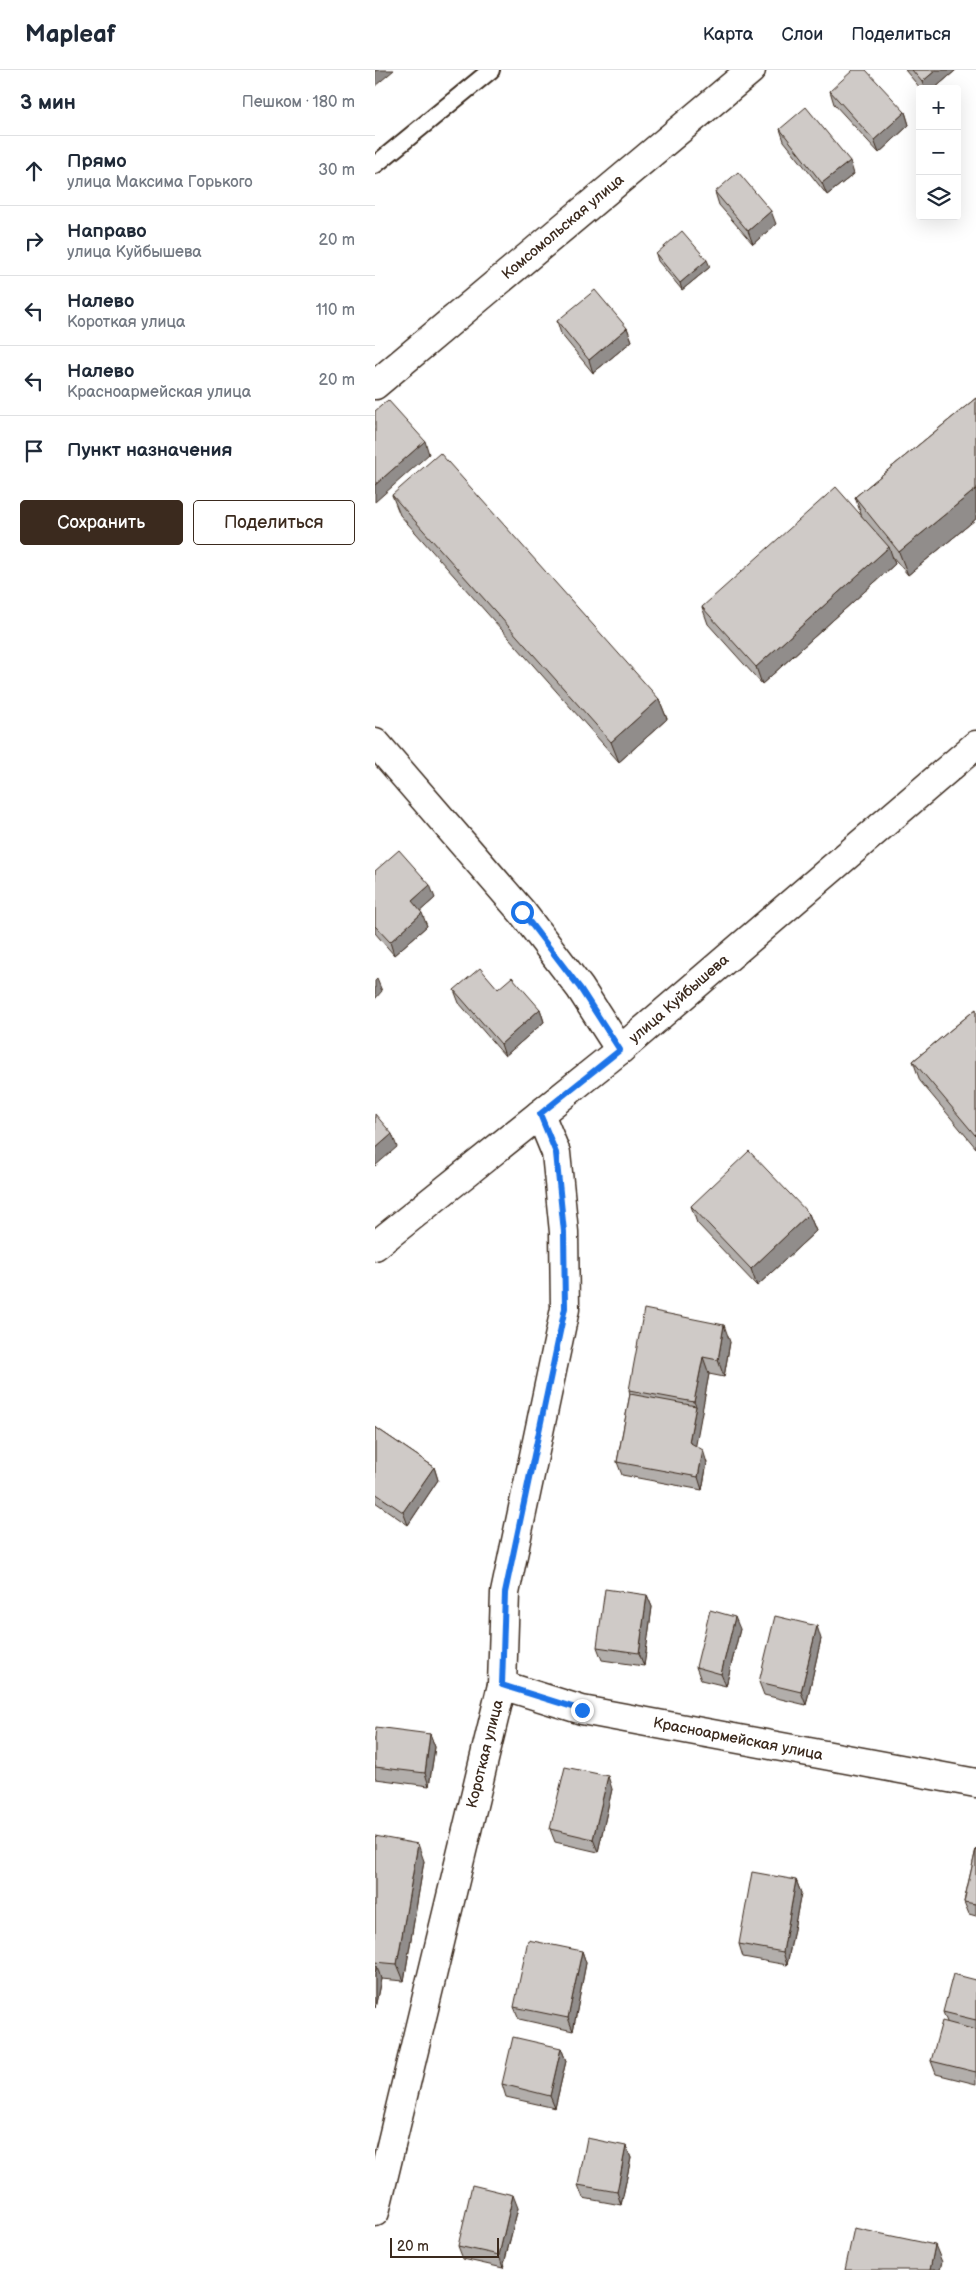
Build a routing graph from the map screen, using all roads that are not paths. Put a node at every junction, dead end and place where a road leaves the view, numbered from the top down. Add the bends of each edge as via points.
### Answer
1 (491, 70) edge
2 (751, 70) edge
3 (377, 159) edge
4 (377, 378) edge
5 (375, 742) edge
6 (976, 745) edge
7 (620, 1050) junction
8 (540, 1114) junction
9 (375, 1246) edge
10 (502, 1685) junction
11 (976, 1783) edge
12 (375, 2212) edge

1 - 3 lane
2 - 4 street, Комсомольская улица
5 - 7 street via 522,912 580,988
6 - 7 street, улица Куйбышева
7 - 8 street, улица Куйбышева
8 - 9 street, улица Куйбышева
8 - 10 street, Короткая улица via 556,1153 564,1232 565,1308 505,1593
10 - 11 street, Красноармейская улица via 582,1710
10 - 12 street, Короткая улица

